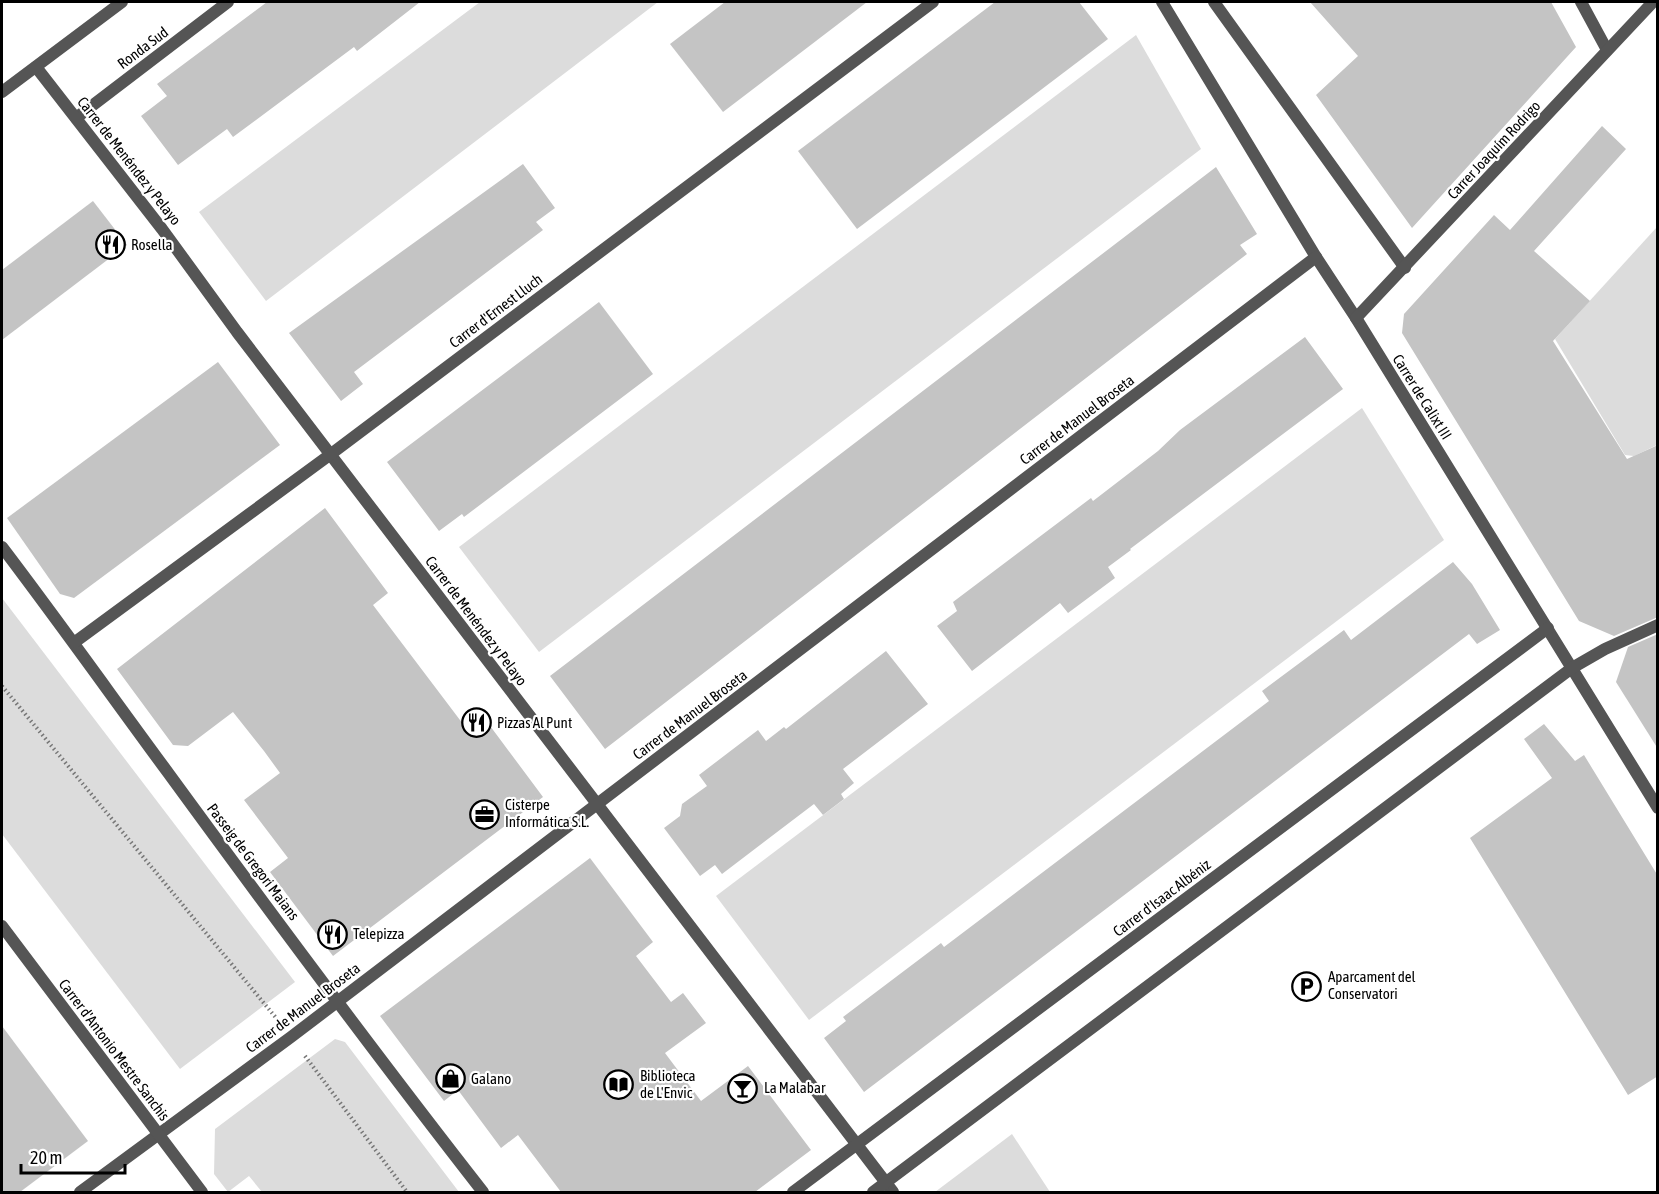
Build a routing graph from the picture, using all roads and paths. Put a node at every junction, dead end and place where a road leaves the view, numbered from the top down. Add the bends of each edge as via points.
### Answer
1 (122, 2) edge
2 (228, 2) edge
3 (933, 2) edge
4 (1162, 2) edge
5 (1214, 2) edge
6 (1581, 2) edge
7 (1653, 2) edge
8 (1607, 50) junction
9 (36, 67) junction
10 (2, 92) edge
11 (76, 118) junction
12 (1316, 257) junction
13 (1405, 268) junction
14 (1356, 318) junction
15 (331, 454) junction
16 (2, 547) edge
17 (1658, 625) edge
18 (1548, 628) junction
19 (75, 642) junction
20 (1572, 668) junction
21 (2, 686) edge
22 (598, 803) junction
23 (1658, 808) edge
24 (2, 926) edge
25 (337, 1002) junction
26 (291, 1037) junction
27 (158, 1134) junction
28 (856, 1146) junction
29 (889, 1188) edge
30 (80, 1192) edge
31 (202, 1192) edge
32 (407, 1192) edge
33 (483, 1192) edge
34 (793, 1192) edge
35 (873, 1192) edge

1 - 9 street
2 - 11 street, Ronda Sud
3 - 15 street, Carrer d'Ernest Lluch
4 - 12 street, Carrer de Calixt III
5 - 13 street
6 - 8 street
7 - 8 street, Carrer Joaquím Rodrigo
8 - 13 street, Carrer Joaquím Rodrigo
9 - 10 street
9 - 11 street, Carrer de Menéndez y Pelayo
11 - 15 street, Carrer de Menéndez y Pelayo
12 - 14 street, Carrer de Calixt III
12 - 22 street, Carrer de Manuel Broseta
13 - 14 street, Carrer Joaquím Rodrigo
14 - 18 street, Carrer de Calixt III
15 - 19 street, Carrer d'Ernest Lluch
15 - 22 street, Carrer de Menéndez y Pelayo
16 - 19 street, Passeig de Gregori Maians
17 - 20 street
18 - 20 street, Carrer de Calixt III
18 - 28 street, Carrer d'Isaac Albéniz
19 - 25 street, Passeig de Gregori Maians
20 - 23 street, Carrer de Calixt III
20 - 29 street
21 - 26 path
22 - 25 street, Carrer de Manuel Broseta
22 - 28 street, Carrer de Menéndez y Pelayo
24 - 27 street, Carrer d'Antonio Mestre Sanchis
25 - 26 street, Carrer de Manuel Broseta
25 - 33 street, Passeig de Gregori Maians
26 - 27 street, Carrer de Manuel Broseta
26 - 32 path
27 - 30 street, Carrer de Manuel Broseta
27 - 31 street, Carrer d'Antonio Mestre Sanchis
28 - 29 street, Carrer de Menéndez y Pelayo
28 - 34 street, Carrer d'Isaac Albéniz
29 - 35 street

